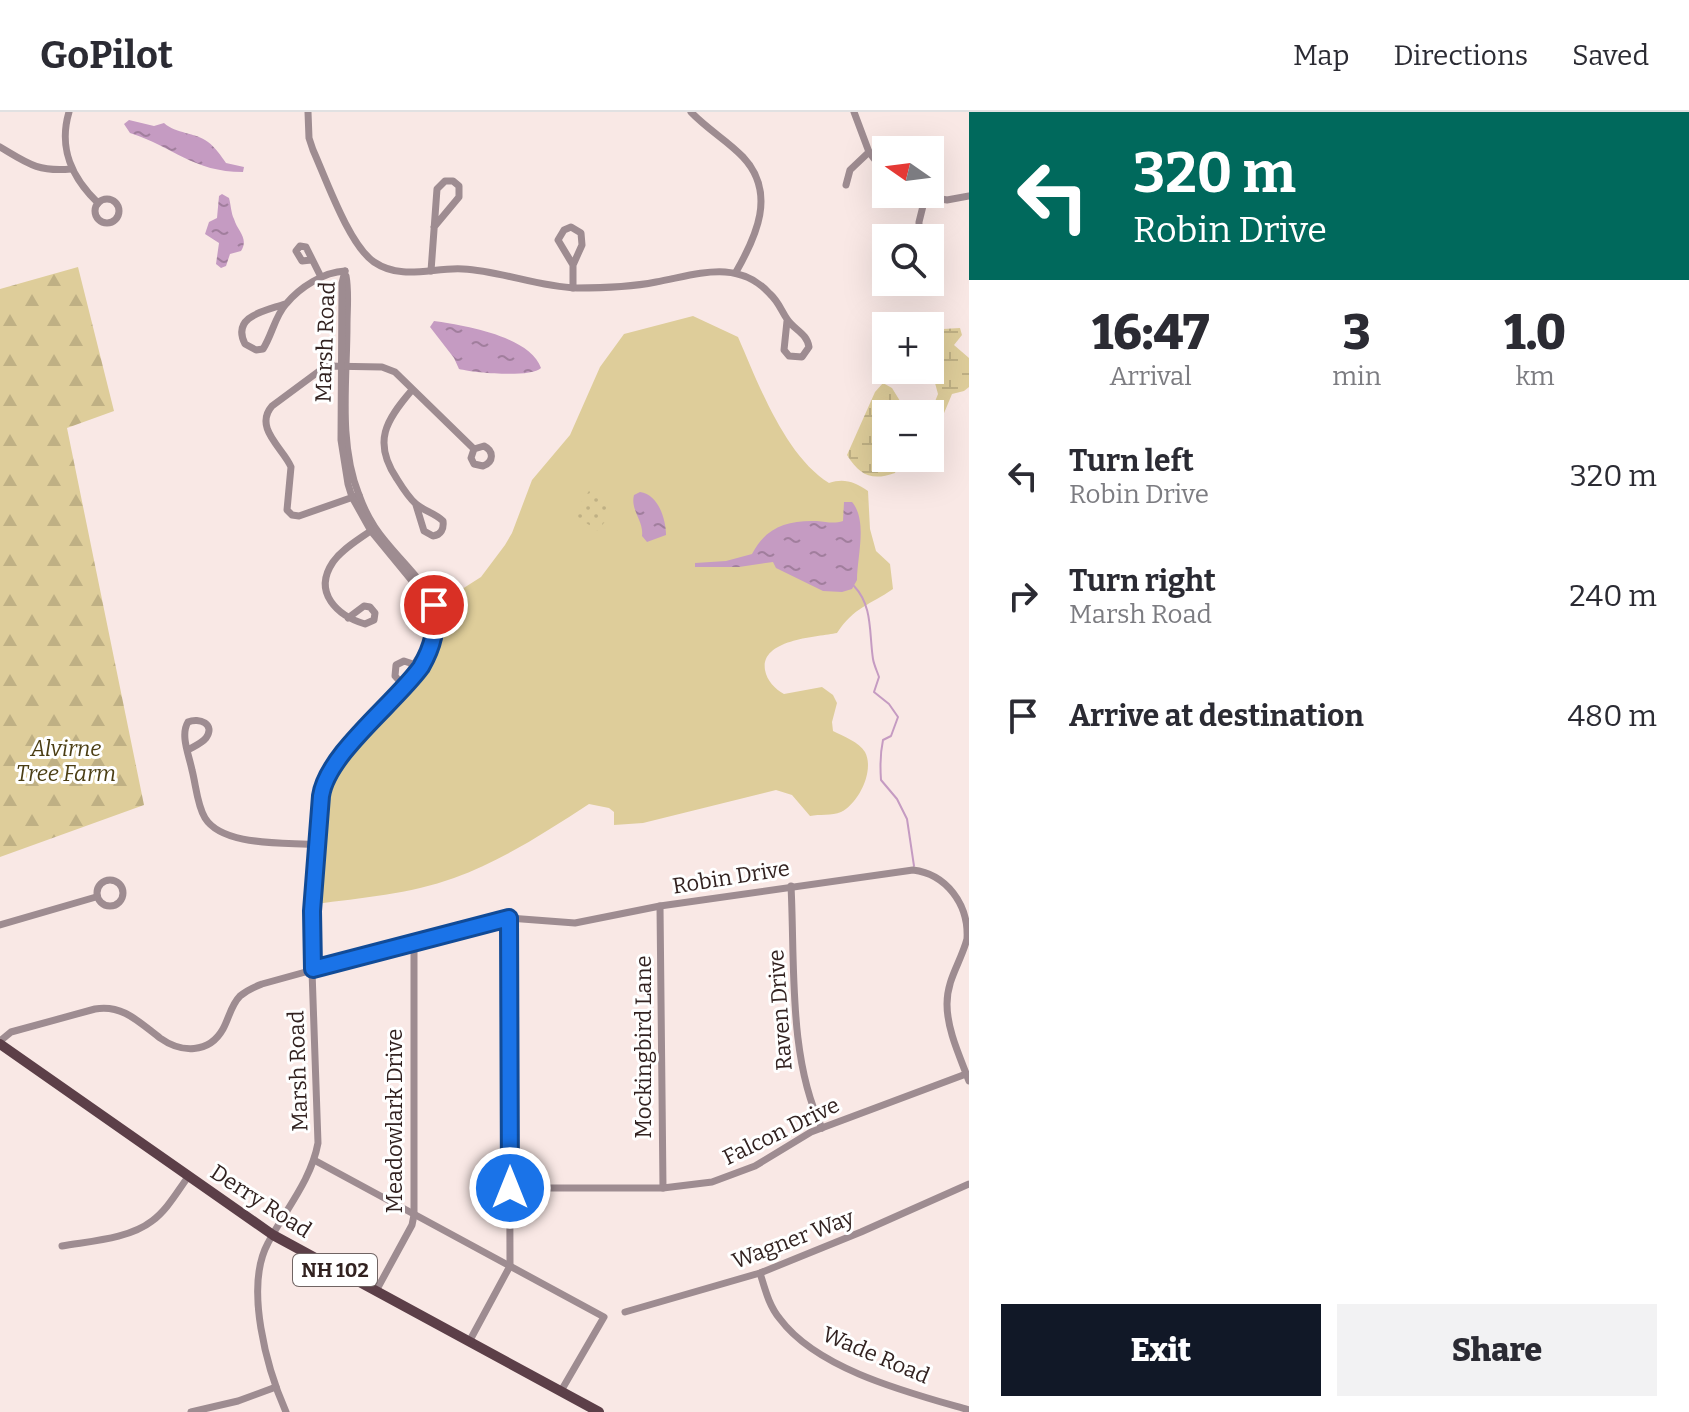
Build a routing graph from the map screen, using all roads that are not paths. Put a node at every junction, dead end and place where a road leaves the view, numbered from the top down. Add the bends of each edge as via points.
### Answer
1 (69, 112) edge
2 (308, 112) edge
3 (691, 112) edge
4 (854, 112) edge
5 (0, 147) edge
6 (869, 152) junction
7 (872, 156) edge
8 (71, 169) junction
9 (846, 185) dead end
10 (969, 196) edge
11 (944, 199) edge
12 (98, 203) dead end
13 (434, 227) junction
14 (311, 260) dead end
15 (573, 265) junction
16 (431, 271) junction
17 (736, 272) junction
18 (321, 277) junction
19 (573, 288) junction
20 (285, 304) junction
21 (787, 321) junction
22 (344, 365) junction
23 (412, 390) junction
24 (474, 449) dead end
25 (355, 496) junction
26 (416, 505) junction
27 (373, 530) junction
28 (348, 618) dead end
29 (418, 665) junction
30 (403, 685) junction
31 (188, 750) junction
32 (317, 845) junction
33 (791, 886) junction
34 (96, 897) dead end
35 (660, 906) junction
36 (509, 918) junction
37 (0, 925) edge
38 (414, 942) junction
39 (313, 969) junction
40 (0, 1043) edge
41 (968, 1078) edge
42 (822, 1128) junction
43 (314, 1160) junction
44 (188, 1177) junction
45 (969, 1184) edge
46 (510, 1188) junction
47 (663, 1188) junction
48 (414, 1215) junction
49 (273, 1235) junction
50 (62, 1246) dead end
51 (510, 1266) junction
52 (760, 1273) junction
53 (376, 1291) junction
54 (625, 1312) dead end
55 (469, 1342) junction
56 (276, 1387) junction
57 (561, 1391) junction
58 (969, 1410) edge
59 (191, 1412) edge
60 (286, 1412) edge
61 (599, 1412) edge

1 - 8 street via 66,142
2 - 16 street via 313,150 360,248 386,268
3 - 17 street via 747,162 761,194 755,237
4 - 6 street
5 - 8 street via 32,167
6 - 7 street
6 - 9 street via 850,170
8 - 12 street
10 - 11 street
13 - 13 street via 437,189 453,181 461,190 459,197
13 - 16 street
14 - 18 street
15 - 15 street via 583,241 571,227 558,240
15 - 19 street
16 - 19 street via 472,269
17 - 19 street
17 - 21 street via 769,291
18 - 20 street
18 - 22 street, Marsh Road via 345,271
20 - 20 street via 263,349 245,344 241,330 246,320
21 - 21 street via 807,338 809,347 802,357 793,358 784,350
22 - 23 street via 388,369
22 - 25 street, Marsh Road
22 - 25 street via 321,369 272,406 266,420 276,448 291,467 289,512 305,515
23 - 24 street
23 - 26 street via 390,417 384,441 388,465
25 - 27 street, Marsh Road
26 - 26 street via 424,531 439,534 441,518
27 - 28 street via 337,557 328,574 331,602
27 - 29 street, Marsh Road via 427,606 428,643
29 - 30 street, Marsh Road
29 - 30 street via 396,665 395,676
30 - 32 street, Marsh Road via 328,773
31 - 31 street via 185,725 191,719 203,720 208,735
31 - 32 street via 201,811 214,829 235,838
32 - 39 street, Marsh Road
33 - 35 street, Robin Drive
33 - 41 street, Robin Drive via 907,870 933,874 954,890 966,913 968,933 949,982 947,1008
33 - 42 street, Raven Drive via 800,1065
34 - 37 street
35 - 36 street, Robin Drive via 575,923
35 - 47 street, Mockingbird Lane
36 - 38 street, Robin Drive
36 - 46 street
38 - 39 street, Robin Drive
38 - 48 street, Meadowlark Drive
39 - 40 street, Robin Drive via 246,992 216,1038 201,1048 169,1044 128,1013 109,1008 18,1030
39 - 43 street, Marsh Road via 319,1133
40 - 44 main road, Derry Road / NH 102
41 - 42 street, Falcon Drive
42 - 47 street, Falcon Drive via 743,1172 700,1185
43 - 48 street
43 - 49 street, Marsh Road
44 - 49 main road, Derry Road / NH 102
44 - 50 street via 145,1225
45 - 52 street, Wagner Way
46 - 47 street, Falcon Drive
46 - 51 street
48 - 51 street
48 - 53 street, Meadowlark Drive
49 - 53 main road, Derry Road / NH 102
49 - 56 street, Marsh Road via 263,1254 258,1299
51 - 55 street
51 - 57 street via 604,1317
52 - 54 street, Wagner Way
52 - 58 street, Wade Road via 773,1310 807,1346 890,1385
53 - 55 main road, Derry Road / NH 102
55 - 57 main road, Derry Road / NH 102
56 - 59 street
56 - 60 street, Marsh Road
57 - 61 main road, Derry Road / NH 102

